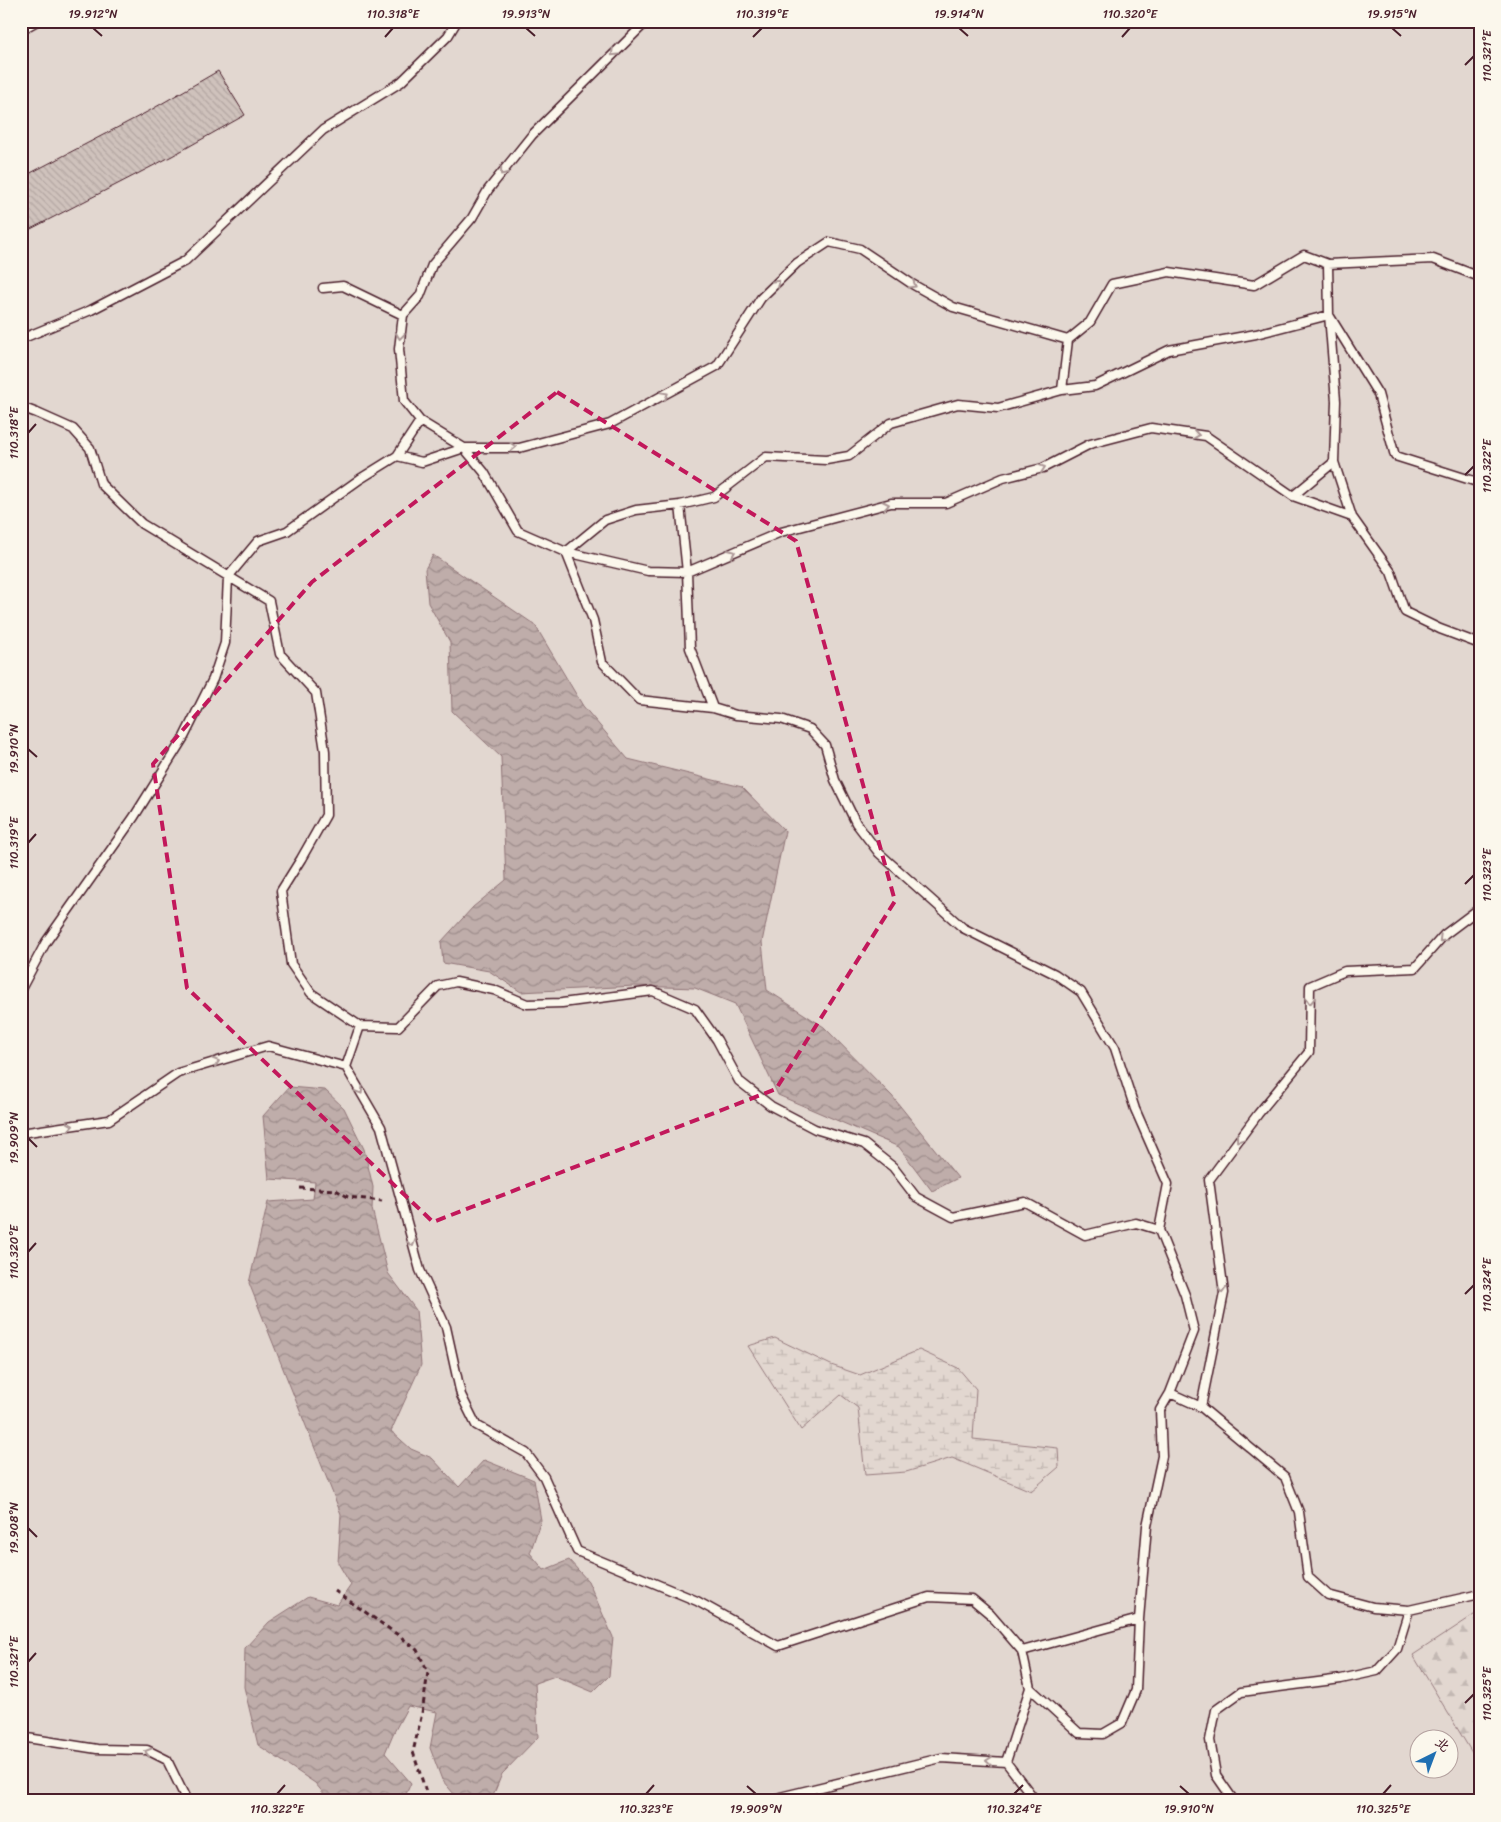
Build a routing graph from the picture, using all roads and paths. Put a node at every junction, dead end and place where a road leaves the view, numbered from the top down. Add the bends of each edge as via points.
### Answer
1 (37, 21) edge
2 (457, 21) edge
3 (650, 21) edge
4 (21, 30) edge
5 (1328, 264) junction
6 (1480, 277) edge
7 (323, 288) dead end
8 (403, 315) junction
9 (1330, 315) junction
10 (21, 339) edge
11 (1068, 340) junction
12 (1062, 390) junction
13 (21, 408) edge
14 (420, 421) junction
15 (464, 448) junction
16 (397, 456) junction
17 (1334, 462) junction
18 (1480, 485) edge
19 (1292, 496) junction
20 (680, 505) junction
21 (1352, 517) junction
22 (566, 552) junction
23 (687, 572) junction
24 (228, 576) junction
25 (1480, 644) edge
26 (713, 708) junction
27 (1480, 908) edge
28 (21, 989) edge
29 (360, 1026) junction
30 (346, 1067) junction
31 (21, 1133) edge
32 (300, 1188) dead end
33 (382, 1201) dead end
34 (1159, 1230) junction
35 (1170, 1393) junction
36 (1201, 1407) junction
37 (335, 1591) dead end
38 (1480, 1594) edge
39 (1409, 1610) junction
40 (1139, 1619) junction
41 (1022, 1651) junction
42 (1030, 1688) junction
43 (21, 1738) edge
44 (1006, 1762) junction
45 (187, 1801) edge
46 (429, 1801) edge
47 (776, 1801) edge
48 (1036, 1801) edge
49 (1234, 1801) edge

1 - 4 lane
2 - 10 lane via 448,36 401,82 324,130 185,261 91,310
3 -> 8 lane via 532,136 488,190 472,218 432,265 420,296
5 - 6 lane via 1433,260
5 - 9 lane
5 - 11 lane via 1304,255 1254,285 1168,272 1112,284 1090,322
7 - 8 lane via 343,286
8 -> 14 lane via 398,348 404,401
9 - 12 lane via 1256,334 1169,350 1095,386
9 - 17 lane via 1336,401
9 - 18 lane via 1378,394 1395,456
11 - 12 lane
15 -> 11 lane via 519,448 610,424 717,366 761,298 797,263 829,242 860,249 952,307
12 - 20 lane via 998,408 958,404 891,423 849,456 826,460 766,457 714,497
13 - 24 lane via 73,430 90,448 100,484 142,524
14 - 15 lane
14 - 16 lane
15 - 16 lane via 422,462
15 - 22 lane via 484,472 518,531
16 - 24 lane via 287,531 258,541
17 - 19 lane
17 - 21 lane
19 - 21 lane
23 -> 19 lane via 781,532 891,504 946,503 1003,478 1044,468 1090,444 1151,428 1206,436
20 - 22 lane via 636,510 605,520
20 - 23 lane
21 - 25 lane via 1390,572 1405,612
22 - 23 lane via 648,571
22 - 26 lane via 593,620 602,662 639,700
23 - 26 lane via 690,648
24 - 28 lane via 225,643 214,679 184,737 134,817 46,942
24 - 29 lane via 269,601 280,654 316,693 324,751 326,814 281,891 285,924 291,964 311,993
26 - 34 lane via 736,715 781,720 810,729 825,745 836,780 856,824 879,853 962,928 1055,974 1081,992 1115,1048 1135,1109 1168,1184
27 -> 36 lane via 1444,935 1415,968 1345,971 1310,986 1309,1052 1208,1180 1224,1293
29 - 30 lane
29 - 34 lane via 398,1027 438,986 456,982 494,990 527,1004 562,1003 654,991 695,1009 717,1040 739,1081 771,1106 815,1129 864,1144 893,1167 916,1197 953,1216 1025,1202 1085,1235 1136,1223
31 -> 30 lane via 109,1120 178,1074 268,1046
30 -> 41 lane via 381,1126 420,1270 446,1327 461,1395 476,1425 526,1452 544,1477 577,1550 698,1601 778,1646 929,1597 972,1599 990,1614
32 - 33 path via 336,1190 348,1197
34 - 35 lane via 1186,1295 1194,1331
35 - 36 lane
35 - 40 lane via 1160,1410 1162,1456 1147,1526
36 - 39 lane via 1285,1477 1300,1512 1308,1577 1328,1595 1373,1607
37 - 46 path via 417,1650 428,1672 413,1752
38 - 39 lane
39 - 49 lane via 1397,1649 1377,1671 1241,1692 1216,1710 1210,1740 1216,1775
40 - 41 lane
40 - 42 lane via 1136,1690 1122,1723 1103,1734 1079,1733
41 - 42 lane
42 - 44 lane
45 -> 43 lane via 167,1760 146,1750 97,1749
44 -> 47 lane via 941,1758 780,1797
44 - 48 lane

